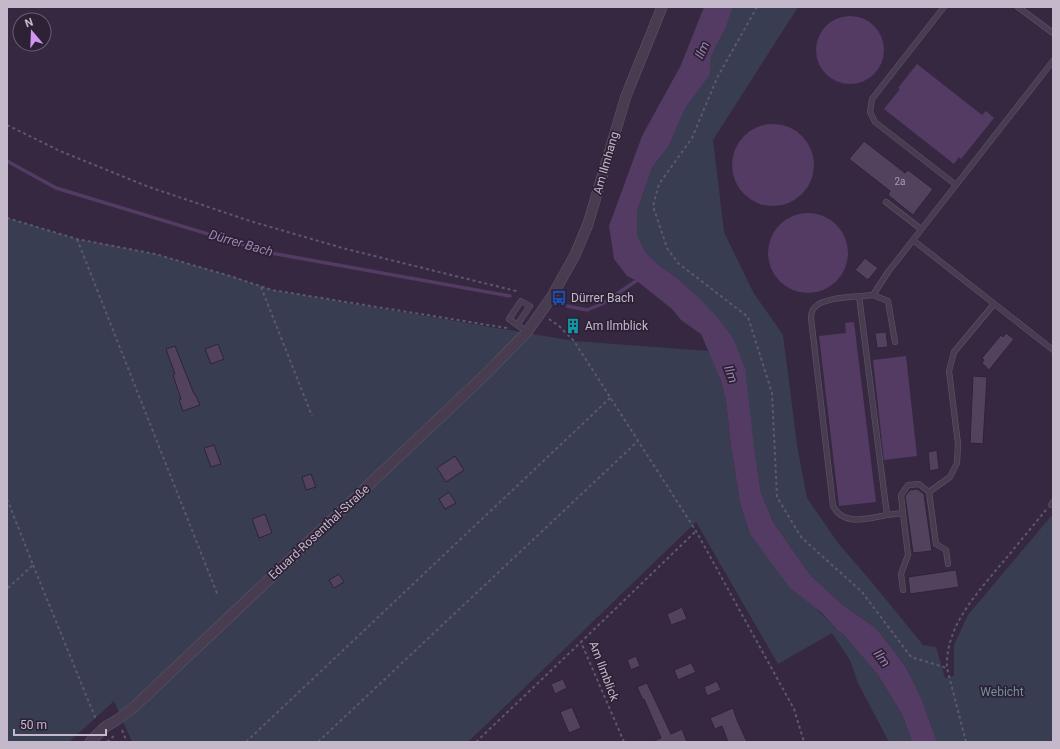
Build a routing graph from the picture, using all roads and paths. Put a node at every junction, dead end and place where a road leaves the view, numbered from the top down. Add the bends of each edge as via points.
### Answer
1 (662, 7) edge
2 (757, 7) edge
3 (944, 7) edge
4 (1018, 7) edge
5 (1053, 33) edge
6 (1053, 61) edge
7 (7, 125) edge
8 (956, 184) junction
9 (886, 202) dead end
10 (7, 218) edge
11 (921, 229) junction
12 (77, 239) junction
13 (913, 240) junction
14 (261, 287) junction
15 (873, 295) junction
16 (521, 296) dead end
17 (859, 296) junction
18 (994, 304) junction
19 (541, 314) junction
20 (517, 325) junction
21 (528, 332) junction
22 (895, 342) dead end
23 (1053, 350) edge
24 (610, 398) junction
25 (312, 416) dead end
26 (638, 441) junction
27 (929, 492) junction
28 (7, 499) edge
29 (1052, 503) edge
30 (903, 513) junction
31 (887, 515) junction
32 (696, 531) junction
33 (948, 564) dead end
34 (33, 565) junction
35 (7, 589) edge
36 (903, 590) dead end
37 (218, 596) dead end
38 (580, 642) junction
39 (947, 668) junction
40 (105, 727) junction
41 (90, 742) edge
42 (246, 742) edge
43 (318, 742) edge
44 (476, 742) edge
45 (624, 742) edge
46 (804, 742) edge
47 (966, 742) edge

1 - 19 street, Am Ilmhang via 626,96 588,224 565,275
2 - 39 path via 717,78 692,138 659,184 653,206 667,248 678,263 748,317 772,393 777,497 801,537 862,592 911,657
3 - 8 lane via 872,100 870,112 875,122
4 - 5 lane
6 - 8 lane
7 - 16 path via 60,151 150,187 250,221 346,249 516,291
8 - 11 lane
9 - 11 lane
10 - 12 path
11 - 13 lane
12 - 14 path via 155,254
12 - 37 path
13 - 15 lane
13 - 18 lane
14 - 21 path
14 - 25 path
15 - 17 lane
15 - 22 lane via 888,301
17 - 31 lane
17 - 31 lane via 822,302 816,306 811,318 833,506 837,514 852,520
18 - 23 lane
18 - 27 lane via 954,352 950,371 958,444 957,464 950,477
19 - 21 street, Eduard-Rosenthal-Straße
19 - 24 path via 559,326 574,341
20 - 20 lane via 509,319 521,301 530,306
20 - 21 lane
21 - 40 street, Eduard-Rosenthal-Straße via 134,707
24 - 26 path
24 - 42 path
26 - 32 path
26 - 43 path
27 - 30 lane via 920,484 908,485 901,495
27 - 33 lane via 936,544 946,550
28 - 34 path
29 - 39 path via 973,597 948,648
30 - 31 lane
30 - 36 lane via 908,555 901,574
32 - 38 path, Am Ilmblick
32 - 46 path via 794,709
34 - 35 path
34 - 40 path via 95,717
38 - 44 path
38 - 45 path, Am Ilmblick
39 - 47 path
40 - 41 street, Eduard-Rosenthal-Straße

